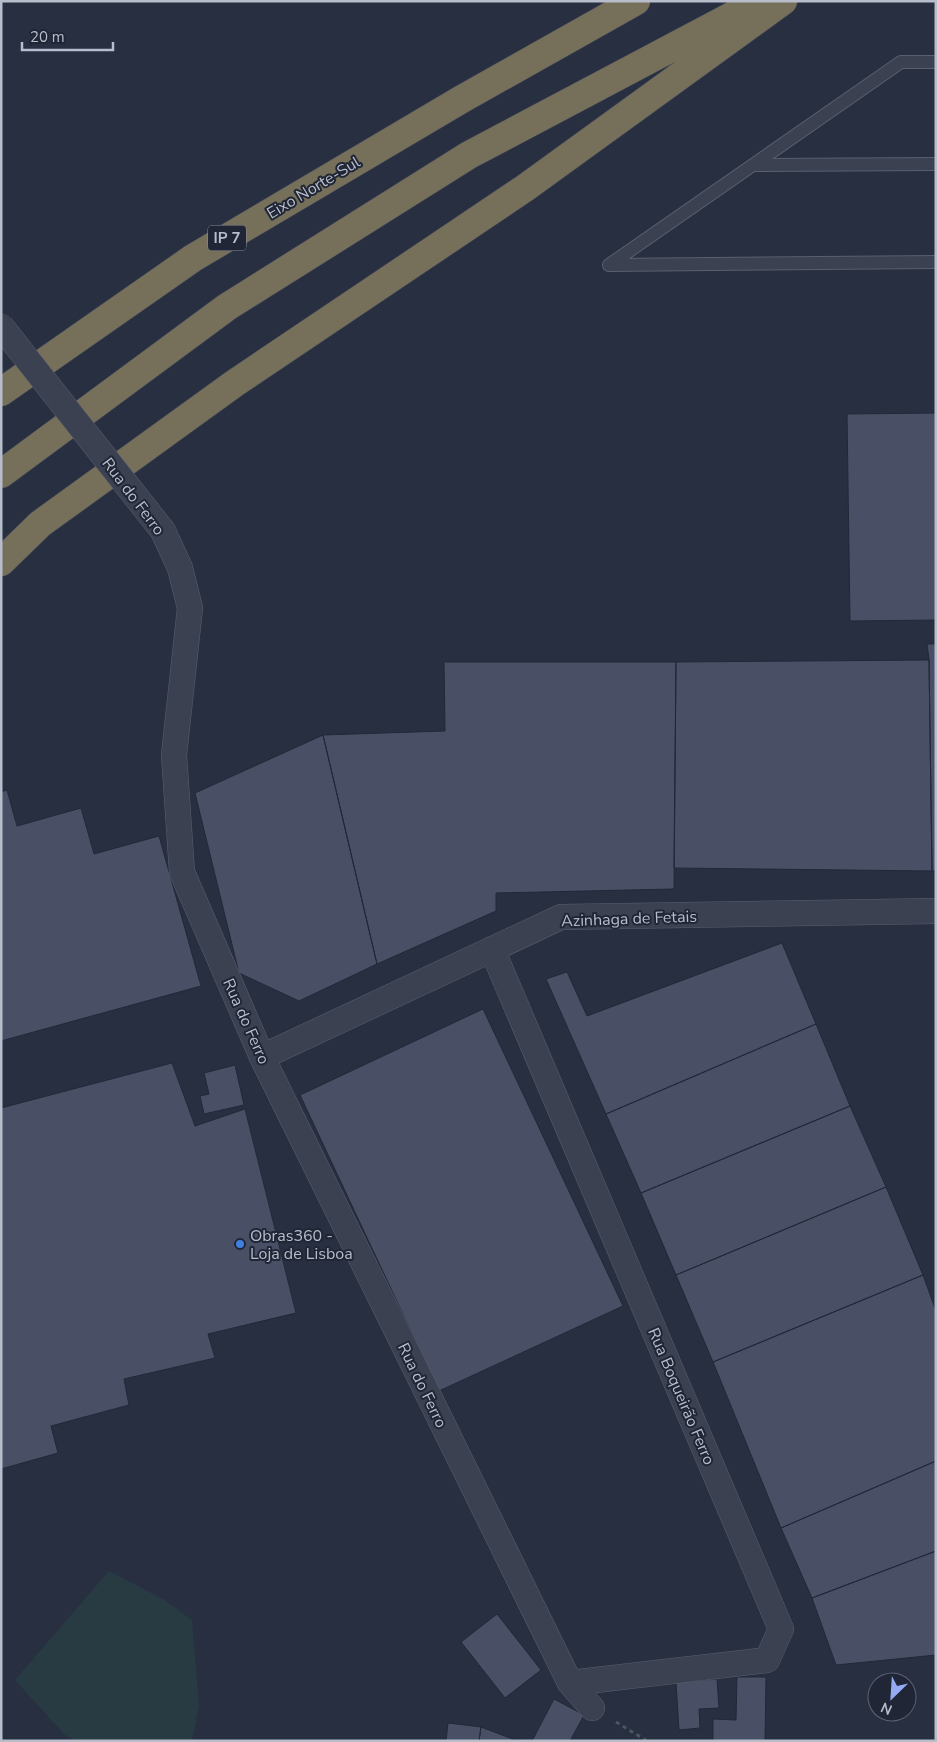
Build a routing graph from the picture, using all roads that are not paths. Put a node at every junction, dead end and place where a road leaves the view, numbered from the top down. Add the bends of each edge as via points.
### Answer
1 (636, 1) edge
2 (759, 1) edge
3 (783, 1) edge
4 (936, 62) edge
5 (936, 164) edge
6 (753, 165) junction
7 (936, 262) edge
8 (1, 326) edge
9 (1, 392) edge
10 (1, 474) edge
11 (1, 562) edge
12 (936, 911) edge
13 (492, 950) junction
14 (262, 1057) junction
15 (570, 1684) junction
16 (592, 1708) road end

1 - 9 highway, Eixo Norte-Sul / IP 7 via 462,99 193,258
2 - 10 highway via 461,160 227,307
3 - 11 highway via 525,188 234,383 40,524
4 - 6 lane via 901,62
5 - 6 lane
6 - 7 lane via 609,265
8 - 14 street, Rua do Ferro, bridge via 163,531 180,568 190,608 174,755 182,872
12 - 13 street, Azinhaga de Fetais via 561,918
13 - 14 street, Azinhaga de Fetais
13 - 15 street, Rua Boqueirão Ferro via 781,1629 767,1660
14 - 15 street, Rua do Ferro
15 - 16 street, Rua do Ferro

